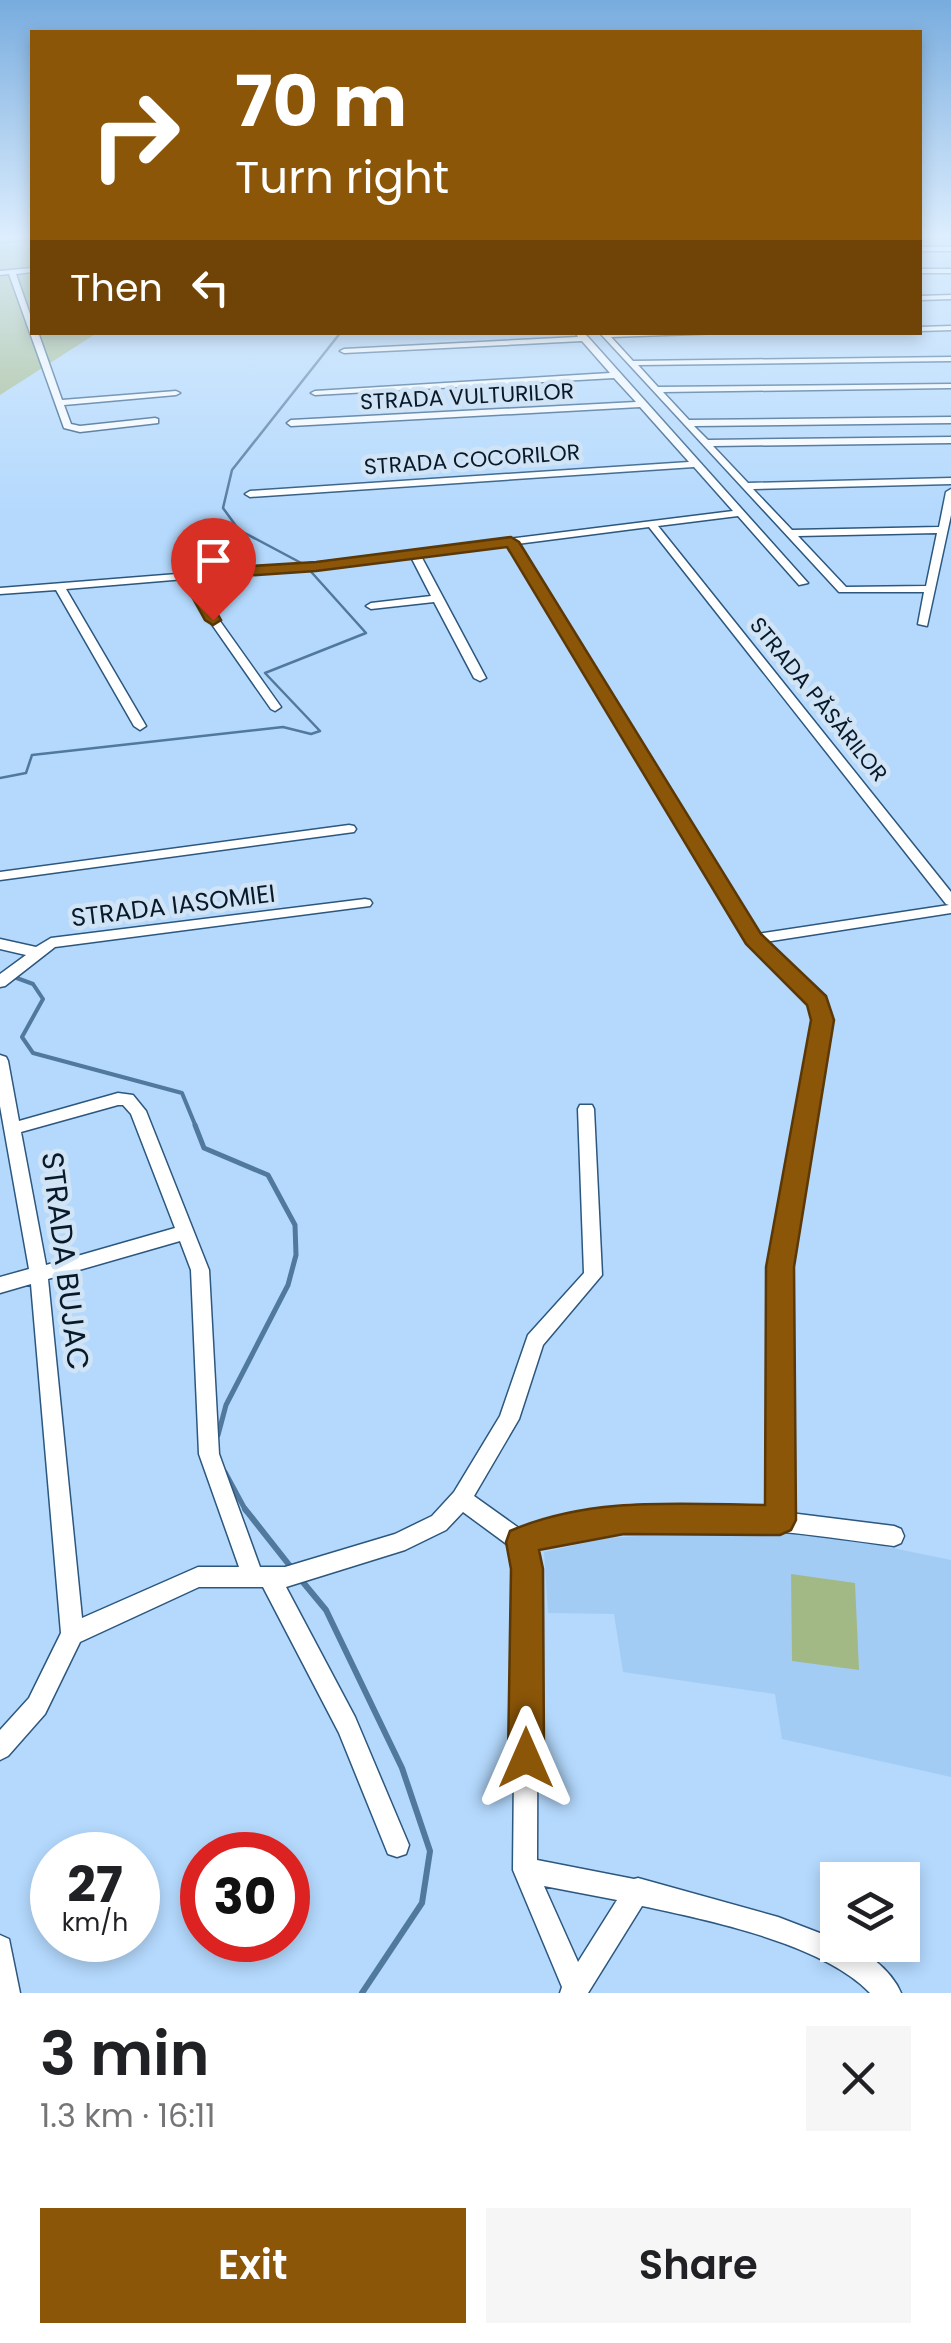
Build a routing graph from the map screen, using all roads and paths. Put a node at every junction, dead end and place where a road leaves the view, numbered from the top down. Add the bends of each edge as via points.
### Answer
1 (951, 328) edge
2 (922, 329) edge
3 (34, 335) edge
4 (604, 335) edge
5 (582, 336) edge
6 (344, 350) dead end
7 (951, 359) edge
8 (631, 364) junction
9 (618, 375) junction
10 (951, 386) edge
11 (656, 390) junction
12 (176, 393) dead end
13 (315, 393) dead end
14 (59, 403) junction
15 (644, 404) junction
16 (951, 420) edge
17 (155, 421) dead end
18 (292, 423) dead end
19 (687, 423) junction
20 (951, 440) edge
21 (706, 444) junction
22 (696, 464) junction
23 (951, 481) edge
24 (746, 486) junction
25 (951, 492) edge
26 (250, 494) dead end
27 (741, 513) junction
28 (652, 525) junction
29 (942, 530) junction
30 (790, 533) junction
31 (511, 542) junction
32 (414, 554) junction
33 (188, 575) junction
34 (803, 583) dead end
35 (59, 585) junction
36 (930, 589) junction
37 (0, 591) edge
38 (438, 598) junction
39 (372, 606) dead end
40 (922, 624) dead end
41 (480, 678) dead end
42 (275, 707) dead end
43 (140, 726) dead end
44 (349, 828) dead end
45 (0, 876) edge
46 (951, 901) edge
47 (365, 903) dead end
48 (951, 910) edge
49 (753, 939) junction
50 (0, 944) edge
51 (39, 953) junction
52 (2, 981) edge
53 (0, 1062) edge
54 (586, 1110) dead end
55 (15, 1128) junction
56 (187, 1232) junction
57 (39, 1276) junction
58 (0, 1285) edge
59 (461, 1500) junction
60 (780, 1520) junction
61 (894, 1536) dead end
62 (522, 1542) junction
63 (269, 1577) junction
64 (72, 1634) junction
65 (0, 1748) edge
66 (397, 1844) dead end
67 (525, 1870) junction
68 (638, 1890) junction
69 (0, 1948) edge
70 (574, 1991) edge
71 (8, 1993) edge
72 (888, 1993) edge

1 - 2 street
3 - 14 street
4 - 8 street
5 - 6 street
5 - 9 street
7 - 8 street
8 - 11 street
9 - 13 street
9 - 15 street
10 - 11 street
11 - 19 street
12 - 14 street
14 - 17 street via 67,426 76,429
15 - 18 street, STRADA VULTURILOR
15 - 22 street
16 - 19 street
19 - 21 street
20 - 21 street
21 - 24 street
22 - 26 street, STRADA COCORILOR
22 - 27 street
23 - 24 street
24 - 30 street
25 - 29 street
27 - 28 street
27 - 34 street
28 - 31 street
28 - 46 street, STRADA PĂSĂRILOR
29 - 30 street
29 - 36 street
30 - 36 street via 844,590
31 - 32 street
31 - 49 street
32 - 33 street
32 - 38 street
33 - 35 street
33 - 42 street
35 - 37 street
35 - 43 street
36 - 40 street
38 - 39 street
38 - 41 street
44 - 45 street
47 - 51 street, STRADA IASOMIEI via 50,943
48 - 49 street
49 - 60 street via 802,983 818,1002 822,1020 780,1267
50 - 51 street
51 - 52 street, STRADA IASOMIEI
53 - 55 street, STRADA BUJAC
54 - 59 street via 594,1275 535,1341 510,1418
55 - 56 street via 127,1100 138,1111
55 - 57 street, STRADA BUJAC
56 - 57 street
56 - 63 street via 200,1270 210,1454
57 - 58 street
57 - 64 street, STRADA BUJAC
59 - 62 street
59 - 63 street via 439,1524 398,1543
60 - 61 street
60 - 62 street via 624,1519
62 - 67 street
63 - 64 street via 198,1577
63 - 66 street via 348,1725
64 - 65 street via 37,1706
67 - 68 street
67 - 70 street
68 - 70 street
68 - 72 street via 828,1948 859,1963
69 - 71 street

